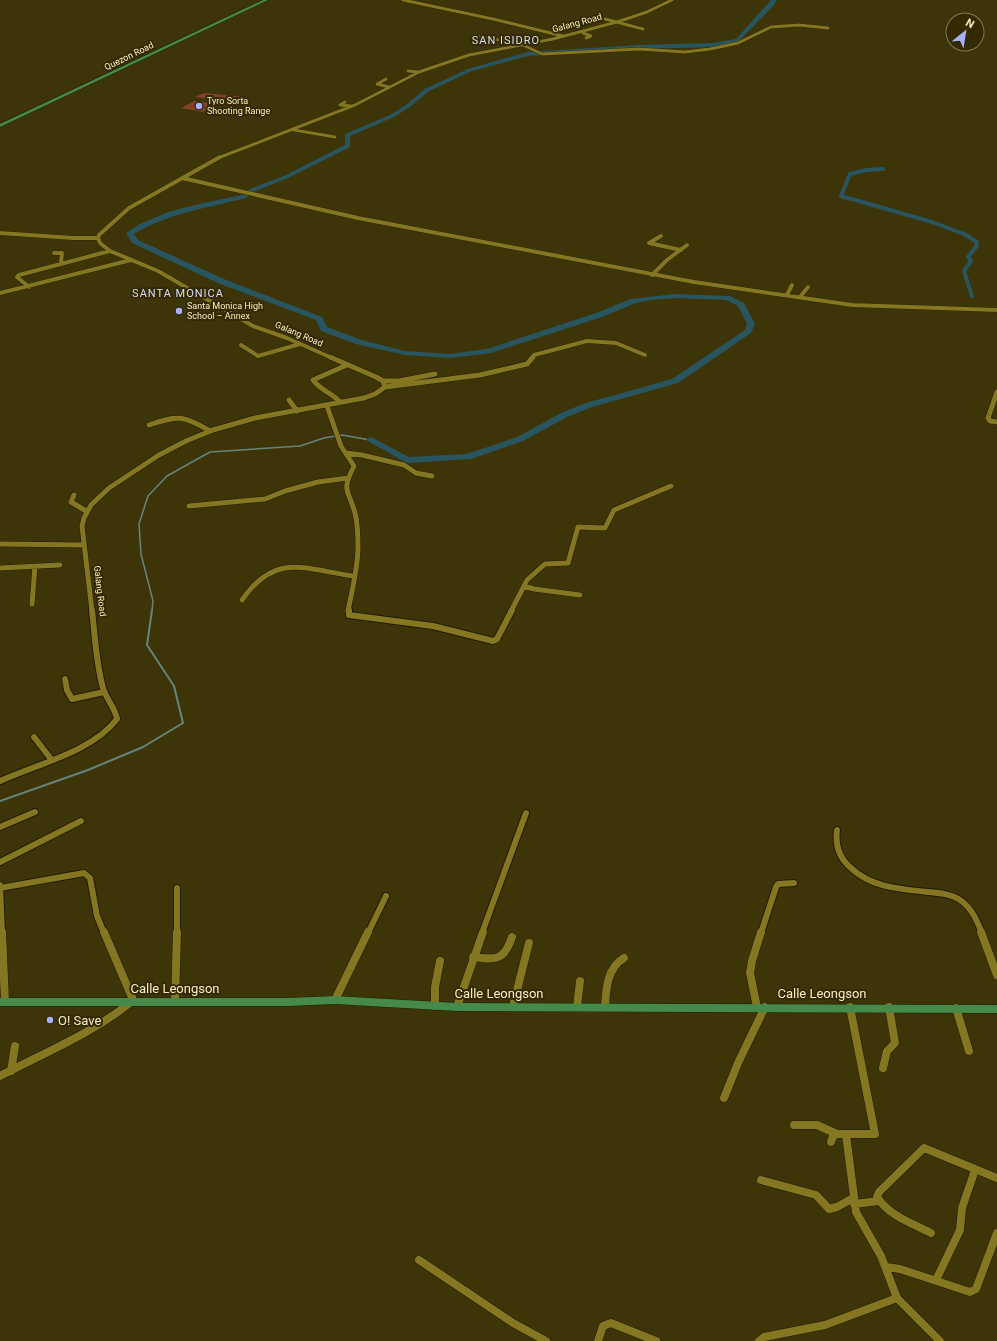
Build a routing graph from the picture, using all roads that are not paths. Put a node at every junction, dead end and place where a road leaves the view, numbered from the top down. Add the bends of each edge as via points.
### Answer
1 (266, 0) edge
2 (402, 0) edge
3 (672, 0) edge
4 (605, 19) dead end
5 (618, 22) junction
6 (595, 24) dead end
7 (604, 26) junction
8 (828, 28) dead end
9 (643, 29) dead end
10 (573, 30) dead end
11 (580, 33) junction
12 (474, 36) dead end
13 (566, 36) junction
14 (586, 38) dead end
15 (500, 39) dead end
16 (506, 41) junction
17 (523, 45) junction
18 (517, 46) junction
19 (408, 71) dead end
20 (420, 72) junction
21 (386, 79) dead end
22 (389, 87) junction
23 (345, 102) dead end
24 (352, 107) junction
25 (0, 126) edge
26 (293, 129) junction
27 (335, 137) dead end
28 (182, 178) junction
29 (0, 233) edge
30 (660, 236) dead end
31 (98, 238) junction
32 (687, 245) dead end
33 (110, 250) junction
34 (681, 250) junction
35 (54, 253) dead end
36 (131, 260) junction
37 (61, 263) junction
38 (652, 275) junction
39 (706, 283) junction
40 (792, 285) dead end
41 (29, 287) junction
42 (808, 287) dead end
43 (700, 289) dead end
44 (0, 293) edge
45 (787, 295) junction
46 (800, 297) junction
47 (997, 310) edge
48 (300, 344) junction
49 (241, 345) dead end
50 (646, 355) dead end
51 (347, 365) junction
52 (435, 374) dead end
53 (384, 384) junction
54 (997, 392) edge
55 (289, 400) dead end
56 (340, 402) junction
57 (327, 406) junction
58 (297, 411) junction
59 (997, 422) edge
60 (150, 425) dead end
61 (210, 431) junction
62 (346, 453) junction
63 (432, 476) dead end
64 (348, 478) junction
65 (671, 486) dead end
66 (74, 495) dead end
67 (189, 506) dead end
68 (86, 511) junction
69 (0, 544) edge
70 (84, 544) junction
71 (60, 565) dead end
72 (34, 566) junction
73 (0, 568) edge
74 (353, 576) junction
75 (524, 586) junction
76 (580, 595) dead end
77 (242, 600) dead end
78 (32, 604) dead end
79 (65, 679) dead end
80 (104, 692) junction
81 (34, 738) dead end
82 (51, 759) junction
83 (0, 781) edge
84 (35, 812) dead end
85 (526, 813) dead end
86 (81, 822) dead end
87 (0, 827) edge
88 (837, 830) dead end
89 (0, 862) edge
90 (794, 883) dead end
91 (0, 885) edge
92 (0, 888) edge
93 (177, 888) dead end
94 (386, 896) dead end
95 (512, 937) dead end
96 (529, 943) dead end
97 (473, 957) junction
98 (624, 958) dead end
99 (440, 962) dead end
100 (997, 975) edge
101 (580, 981) dead end
102 (335, 1000) junction
103 (2, 1002) edge
104 (132, 1002) junction
105 (175, 1002) junction
106 (435, 1006) junction
107 (513, 1006) junction
108 (458, 1007) junction
109 (577, 1007) junction
110 (605, 1007) junction
111 (761, 1007) junction
112 (850, 1007) junction
113 (889, 1007) junction
114 (956, 1008) junction
115 (997, 1009) edge
116 (15, 1046) dead end
117 (969, 1051) dead end
118 (883, 1068) dead end
119 (11, 1071) junction
120 (0, 1076) edge
121 (724, 1098) dead end
122 (794, 1125) dead end
123 (837, 1134) junction
124 (846, 1134) junction
125 (831, 1142) dead end
126 (975, 1170) junction
127 (997, 1178) edge
128 (761, 1180) dead end
129 (853, 1201) junction
130 (879, 1201) junction
131 (931, 1233) dead end
132 (997, 1233) edge
133 (419, 1260) dead end
134 (886, 1267) junction
135 (936, 1280) junction
136 (897, 1298) junction
137 (546, 1341) edge
138 (598, 1341) edge
139 (656, 1341) edge
140 (758, 1341) edge
141 (940, 1341) edge

1 - 25 main road, Quezon Road
2 - 13 street
3 - 5 street, Galang Road
4 - 5 street
5 - 7 street, Galang Road
5 - 9 street
6 - 7 street
7 - 11 street, Galang Road
8 - 17 street via 771,26 738,43 685,52 639,49 537,53
10 - 11 street
11 - 13 street, Galang Road
11 - 14 street via 591,36
12 - 16 street
13 - 17 street, Galang Road
15 - 16 street
16 - 18 street
17 - 18 street, Galang Road
18 - 20 street, Galang Road via 469,55
19 - 20 street
20 - 22 street, Galang Road
21 - 22 street via 377,84
22 - 24 street, Galang Road
23 - 24 street via 340,105
24 - 26 street, Galang Road
26 - 27 street
26 - 28 street, Galang Road via 239,148
28 - 31 street, Galang Road via 129,208
28 - 38 street via 358,218
29 - 31 street
30 - 34 street via 649,243
31 - 33 street, Galang Road via 100,243
32 - 34 street
33 - 36 street, Galang Road
33 - 37 street
34 - 38 street
35 - 37 street via 62,253
36 - 41 street
36 - 48 street, Galang Road via 158,271 253,326
37 - 41 street via 17,277
38 - 39 street
39 - 43 street
39 - 45 street
40 - 45 street
41 - 44 street
42 - 46 street
45 - 46 street
46 - 47 street via 852,305
48 - 49 street via 258,356
48 - 51 street, Galang Road
50 - 53 street via 616,343 587,341 534,356 526,364 480,375
51 - 53 street, Galang Road
51 - 56 street via 313,380 322,390 334,395
52 - 53 street
53 - 56 street via 380,392 373,395
54 - 59 street via 988,418
55 - 58 street
56 - 57 street
57 - 58 street
57 - 62 street
58 - 61 street via 254,418
60 - 61 street via 184,417
61 - 68 street via 146,462 107,490
62 - 63 street via 404,465 424,476
62 - 64 street via 354,466
64 - 67 street via 318,482 265,499
64 - 74 street via 347,495 355,512 358,529 358,550
65 - 75 street via 614,510 605,528 578,527 568,563 545,564
66 - 68 street via 73,504
68 - 70 street, Galang Road via 82,526
69 - 70 street
70 - 80 street, Galang Road via 99,674
71 - 72 street
72 - 73 street
72 - 78 street
74 - 75 street via 349,615 433,626 490,641 497,639
74 - 77 street via 296,567 276,569 251,586
75 - 76 street
79 - 80 street via 65,686 72,699
80 - 82 street, Galang Road via 116,712 115,724 91,742
81 - 82 street
82 - 83 street, Galang Road
84 - 87 street
85 - 97 street
86 - 89 street
88 - 100 street via 836,849 843,861 856,874 889,888 939,893 963,901 972,911
90 - 111 street via 781,883 776,887 752,961 750,973
91 - 92 street
92 - 103 street
92 - 104 street via 78,873 87,875 90,878 97,916
93 - 105 street
94 - 102 street
95 - 97 street via 508,950 501,958
96 - 107 street
97 - 108 street
98 - 110 street via 614,967 608,982
99 - 106 street via 435,987
101 - 109 street
102 - 105 main road, Calle Leongson
102 - 106 main road, Calle Leongson
103 - 104 main road, Calle Leongson
104 - 105 main road, Calle Leongson
104 - 119 street via 85,1032
106 - 108 main road, Calle Leongson
107 - 108 main road, Calle Leongson
107 - 109 main road, Calle Leongson
109 - 110 main road, Calle Leongson
110 - 111 main road, Calle Leongson
111 - 112 main road, Calle Leongson
111 - 121 street
112 - 113 main road, Calle Leongson
112 - 124 street via 875,1134
113 - 114 main road, Calle Leongson
113 - 118 street via 895,1043 887,1052
114 - 115 main road, Calle Leongson
114 - 117 street
116 - 119 street
119 - 120 street
122 - 123 street via 817,1125
123 - 124 street
123 - 125 street
124 - 129 street
126 - 127 street
126 - 130 street via 924,1148 879,1192
126 - 135 street via 962,1208 960,1230
128 - 129 street via 816,1195 829,1209
129 - 130 street
129 - 134 street via 856,1212
130 - 131 street via 890,1211
132 - 135 street via 976,1290 970,1292
133 - 137 street via 513,1323
134 - 135 street
134 - 136 street
136 - 140 street via 825,1325 764,1337
136 - 141 street
138 - 139 street via 603,1326 611,1323

